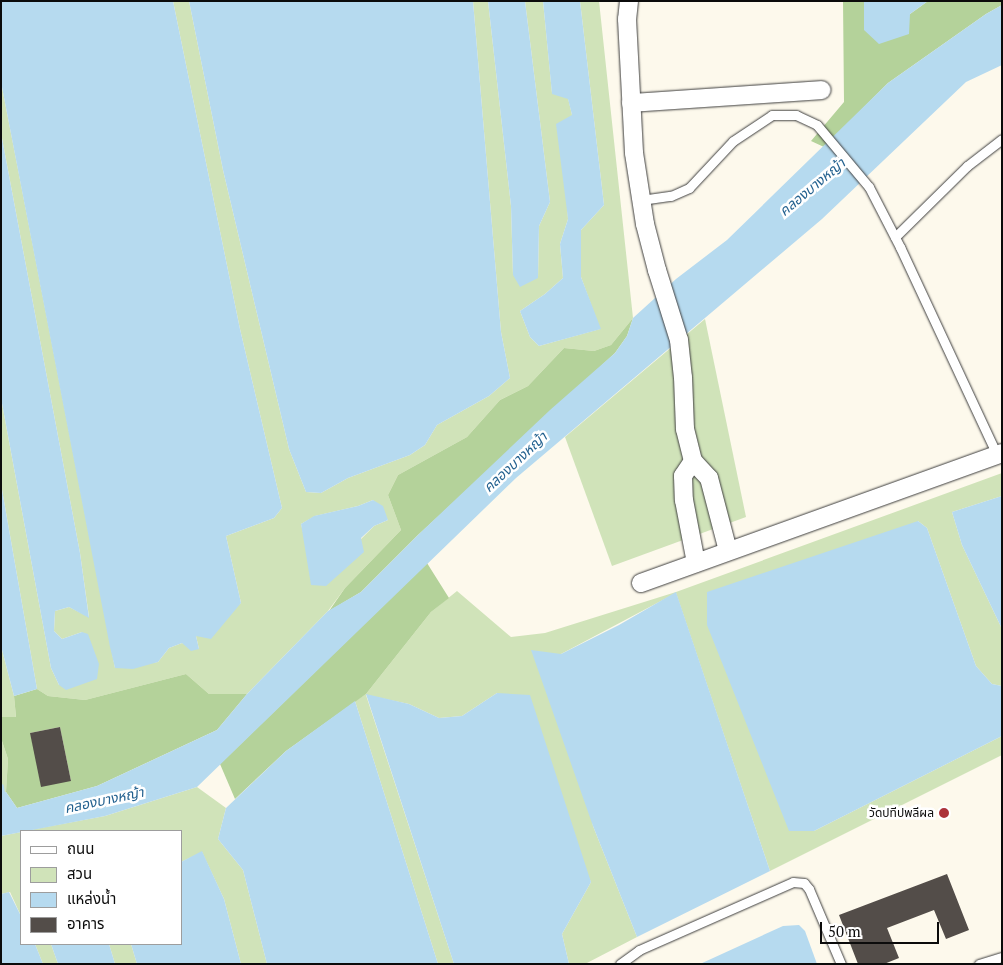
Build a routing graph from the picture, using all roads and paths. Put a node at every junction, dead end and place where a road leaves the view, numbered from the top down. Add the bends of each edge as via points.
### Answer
1 (629, 1) edge
2 (822, 90) dead end
3 (631, 103) junction
4 (1002, 139) edge
5 (641, 200) junction
6 (895, 237) junction
7 (999, 454) edge
8 (693, 461) junction
9 (728, 551) junction
10 (696, 563) junction
11 (641, 583) dead end
12 (1002, 957) edge
13 (620, 964) edge
14 (841, 964) edge
15 (979, 964) edge

1 - 3 street
2 - 3 street
3 - 5 street
4 - 6 lane via 967,166
5 - 6 lane via 670,196 689,188 733,141 772,115 796,115 817,125 867,185
5 - 8 street via 657,270 679,340 685,429
6 - 7 lane
7 - 9 street
8 - 9 street via 709,478
8 - 10 street via 683,476 684,500
9 - 10 street
10 - 11 street
12 - 15 lane
13 - 14 lane via 639,950 793,882 804,883 809,889

